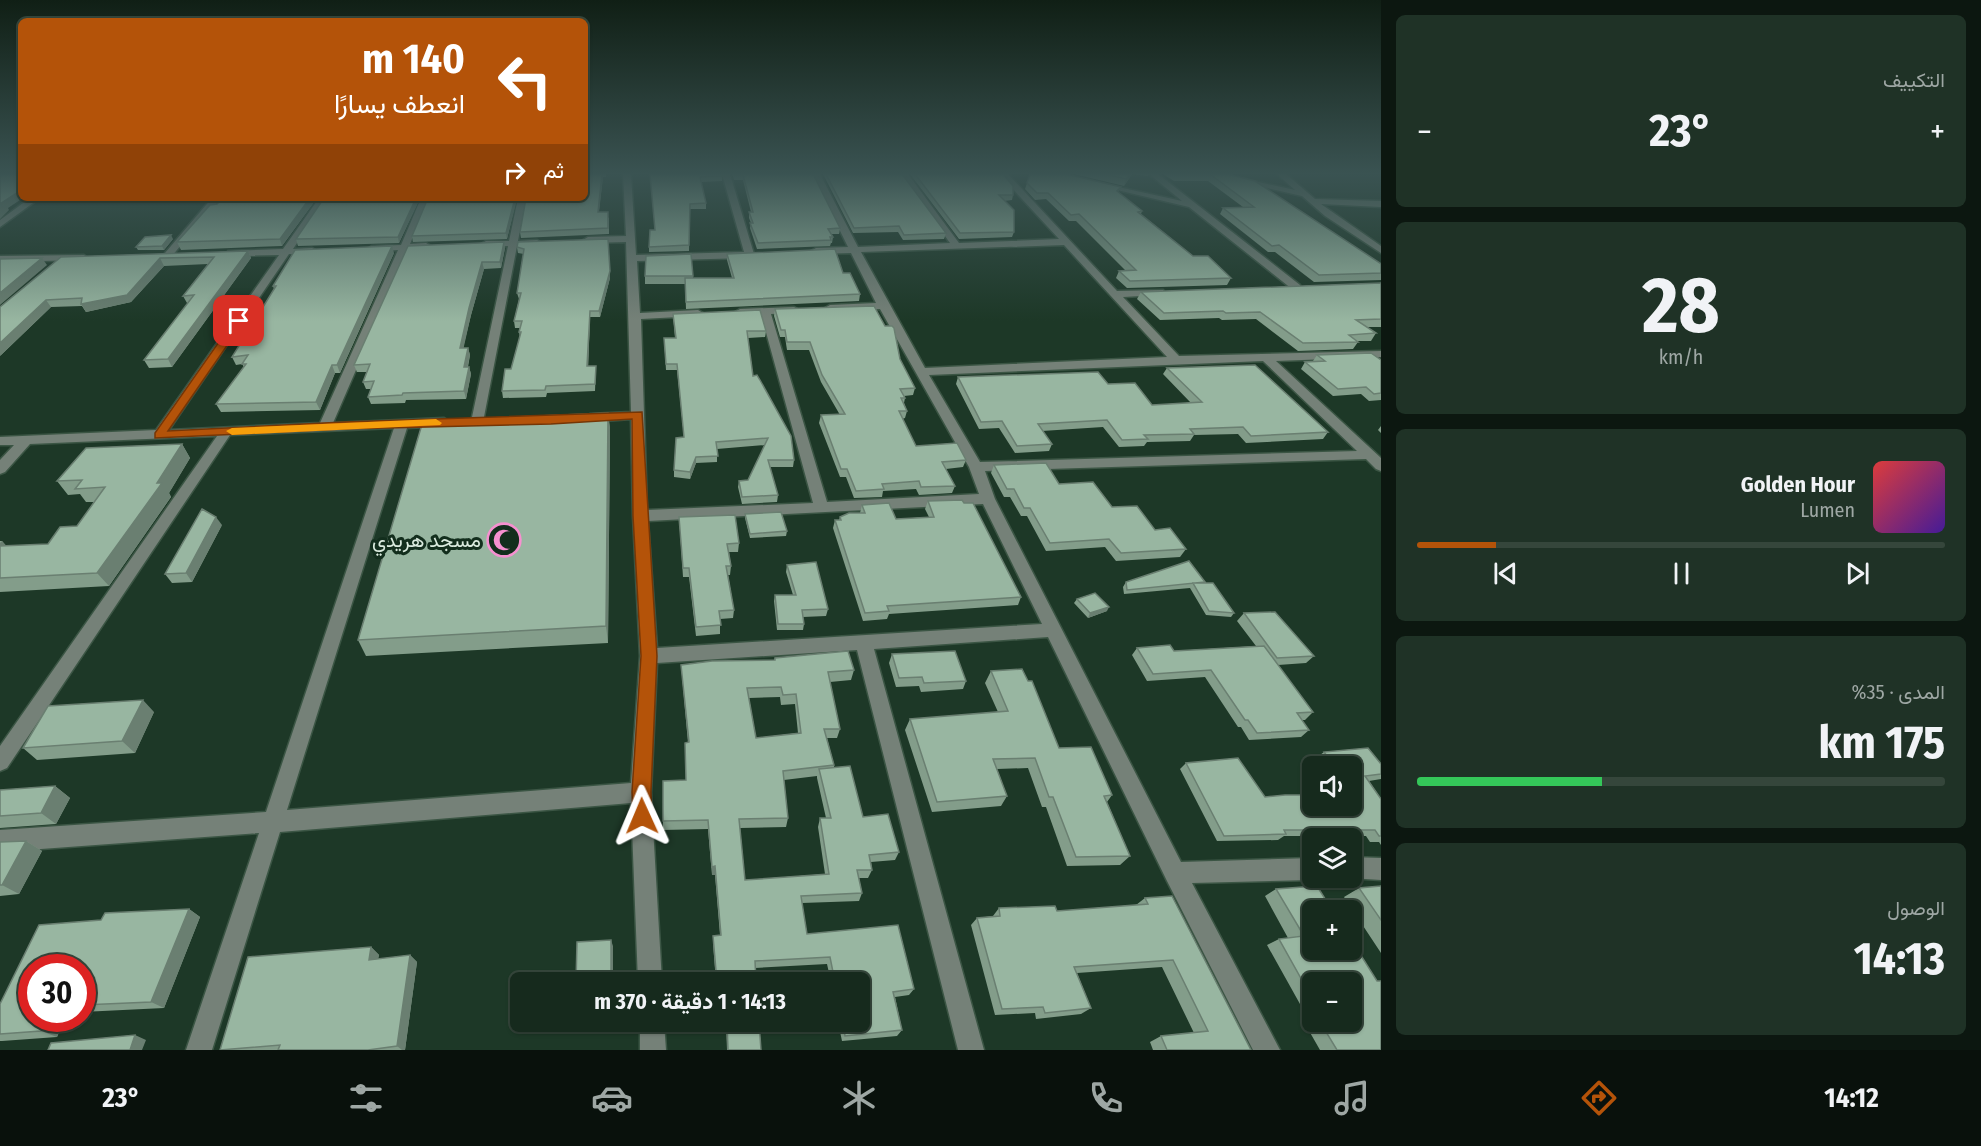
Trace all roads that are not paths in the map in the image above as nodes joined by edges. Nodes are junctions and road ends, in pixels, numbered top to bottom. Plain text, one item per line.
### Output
1 (196, 223) edge
2 (306, 223) edge
3 (414, 223) edge
4 (517, 223) edge
5 (629, 223) edge
6 (743, 223) edge
7 (841, 223) edge
8 (940, 223) edge
9 (1049, 223) edge
10 (1214, 223) edge
11 (1343, 223) edge
12 (629, 239) junction
13 (583, 241) edge
14 (547, 242) edge
15 (1067, 242) junction
16 (512, 244) junction
17 (471, 245) edge
18 (438, 246) edge
19 (403, 247) junction
20 (957, 247) junction
21 (357, 249) edge
22 (855, 249) junction
23 (1381, 249) edge
24 (322, 251) edge
25 (809, 251) edge
26 (287, 252) junction
27 (180, 254) edge
28 (215, 254) edge
29 (156, 255) edge
30 (168, 255) junction
31 (87, 257) edge
32 (64, 258) junction
33 (630, 258) junction
34 (0, 259) edge
35 (48, 272) edge
36 (1274, 288) edge
37 (1172, 292) edge
38 (1113, 294) junction
39 (883, 306) junction
40 (824, 308) edge
41 (800, 309) edge
42 (765, 311) junction
43 (730, 312) edge
44 (706, 313) edge
45 (635, 316) junction
46 (1381, 354) edge
47 (1268, 359) junction
48 (1176, 360) junction
49 (921, 372) junction
50 (638, 415) junction
51 (573, 419) edge
52 (402, 423) junction
53 (325, 426) junction
54 (226, 432) junction
55 (159, 435) junction
56 (0, 441) edge
57 (25, 441) junction
58 (1370, 455) junction
59 (1381, 466) edge
60 (976, 467) junction
61 (0, 470) edge
62 (988, 499) junction
63 (820, 506) junction
64 (640, 516) junction
65 (1055, 630) junction
66 (864, 642) junction
67 (649, 656) junction
68 (0, 762) edge
69 (641, 792) junction
70 (273, 821) junction
71 (0, 841) edge
72 (1362, 868) edge
73 (1381, 868) edge
74 (1302, 869) edge
75 (1175, 873) junction
76 (650, 972) edge
77 (652, 1032) edge
78 (199, 1050) edge
79 (653, 1050) edge
80 (971, 1050) edge
81 (1267, 1050) edge

1 - 30 street
2 - 26 street
3 - 19 street
4 - 16 street
5 - 12 street
6 - 33 street
7 - 22 street
8 - 20 street
9 - 15 street
10 - 36 street
11 - 23 street
12 - 13 street
12 - 33 street
14 - 16 street
15 - 20 street
15 - 38 street
16 - 17 street
16 - 52 street
18 - 19 street
19 - 21 street
19 - 53 street
20 - 22 street
22 - 25 street
22 - 39 street
24 - 26 street
26 - 28 street
26 - 55 street
27 - 30 street
29 - 30 street
31 - 32 street
32 - 34 street
32 - 35 street
33 - 45 street
37 - 38 street
38 - 48 street
39 - 40 street
39 - 49 street
41 - 42 street
42 - 43 street
42 - 63 street
44 - 45 street
45 - 50 street
46 - 47 street
47 - 48 street
47 - 58 street
48 - 49 street
49 - 60 street
50 - 51 street
50 - 64 street
52 - 53 street
52 - 70 street
53 - 54 street
54 - 55 street
54 - 68 street
55 - 57 street
56 - 57 street
57 - 61 street
58 - 59 street
58 - 60 street
60 - 62 street
62 - 63 street
62 - 65 street
63 - 64 street
64 - 67 street
65 - 66 street
65 - 75 street
66 - 67 street
66 - 80 street
67 - 69 street
69 - 70 street
69 - 76 street
70 - 71 street
70 - 78 street
72 - 73 street
74 - 75 street
75 - 81 street
77 - 79 street

